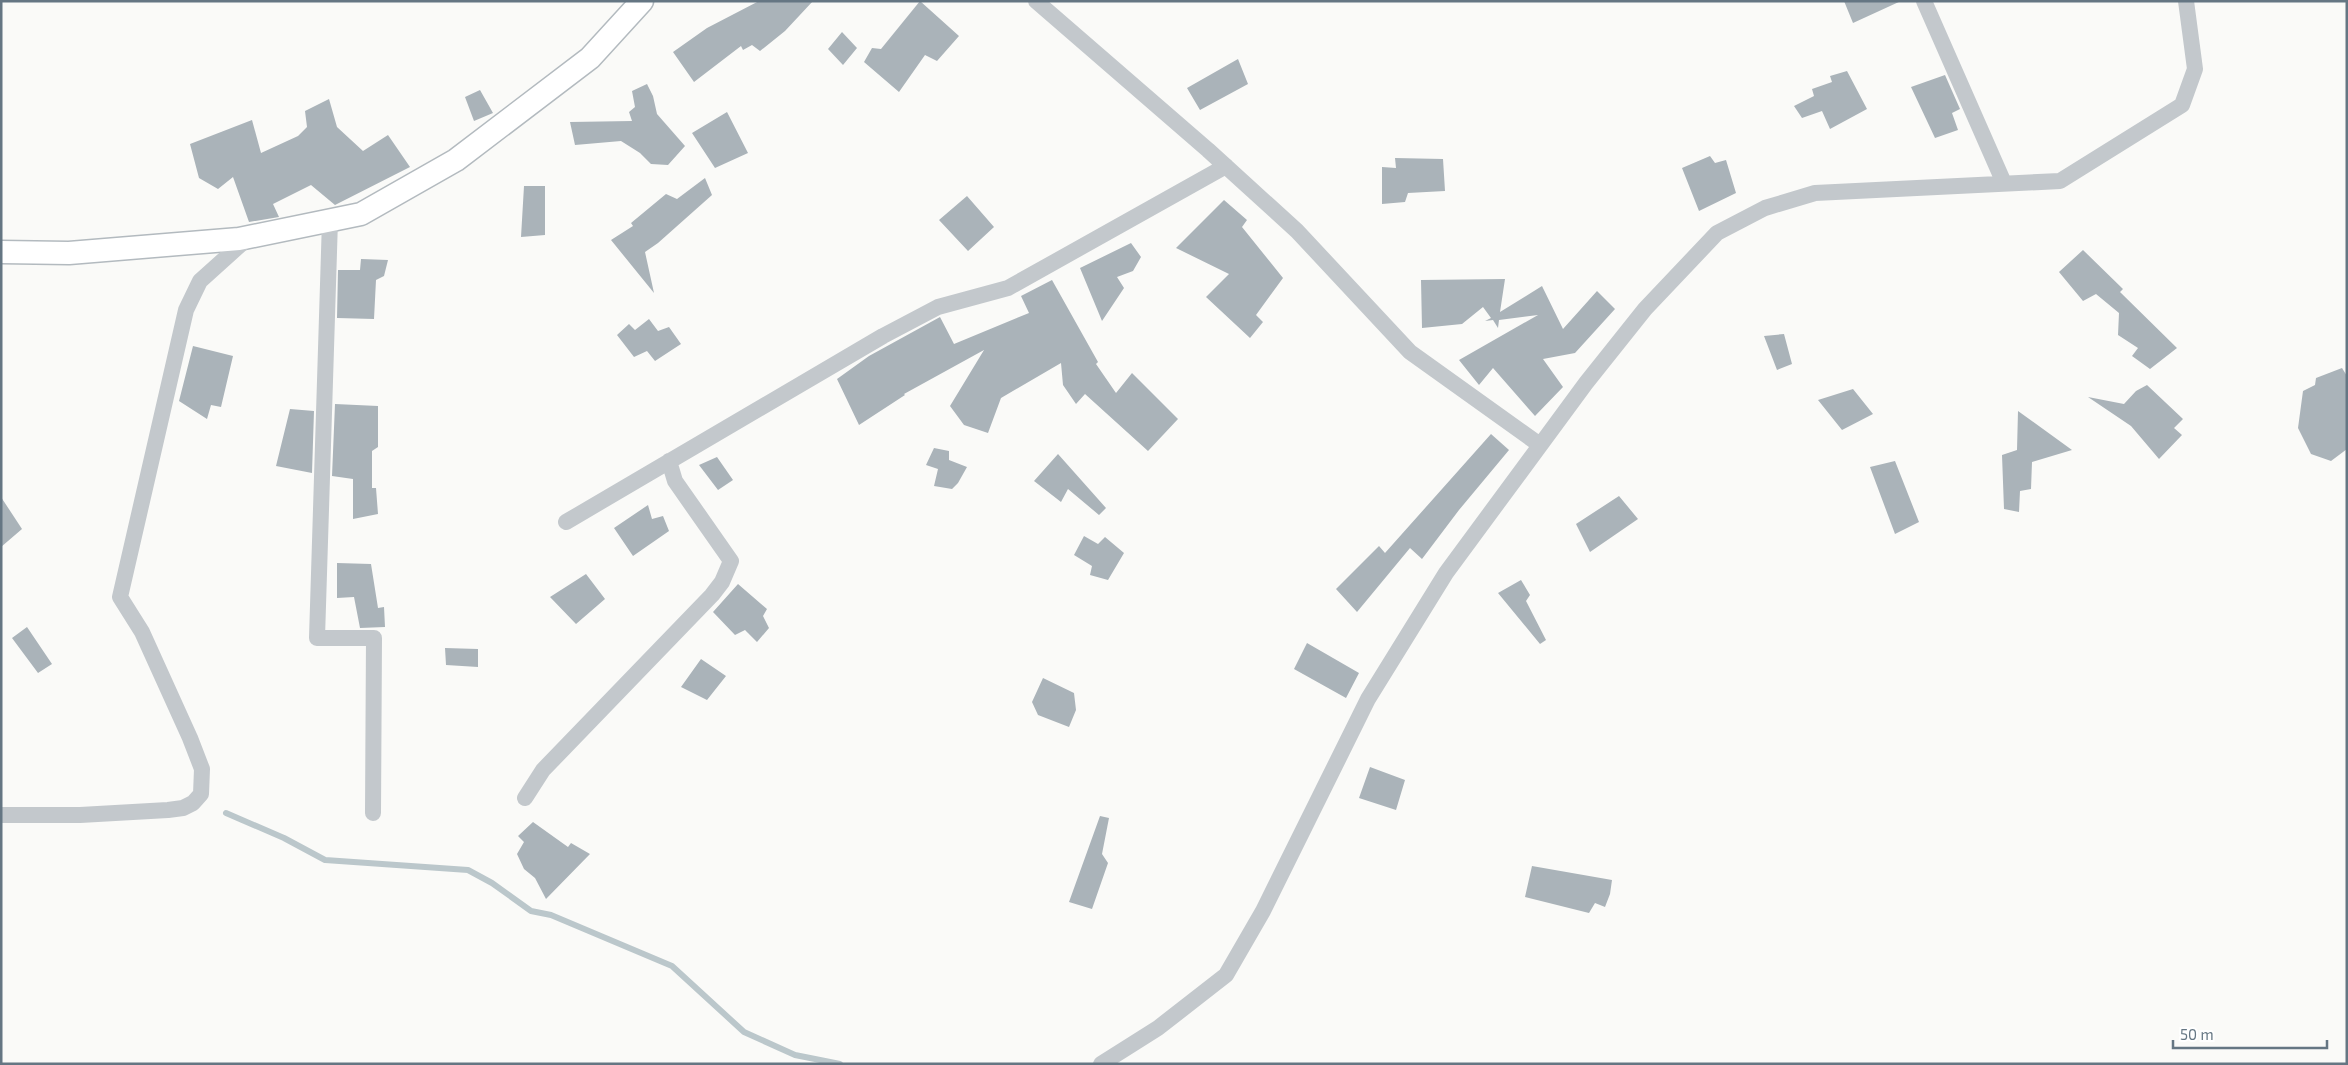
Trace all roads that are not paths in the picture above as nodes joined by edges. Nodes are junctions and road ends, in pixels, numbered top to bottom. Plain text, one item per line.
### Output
1 (642, 1) edge
2 (1036, 1) edge
3 (1924, 1) edge
4 (2186, 1) edge
5 (1226, 166) junction
6 (2004, 183) junction
7 (330, 220) junction
8 (250, 236) junction
9 (1, 252) edge
10 (1540, 445) junction
11 (669, 461) junction
12 (566, 522) dead end
13 (525, 798) dead end
14 (373, 813) dead end
15 (1, 815) edge
16 (1101, 1064) edge

1 - 7 main road
2 - 5 street
3 - 6 street
4 - 6 street
5 - 10 street
5 - 11 street
6 - 10 street
7 - 8 main road
7 - 14 street
8 - 9 main road
8 - 15 street
10 - 16 street
11 - 12 street
11 - 13 street

